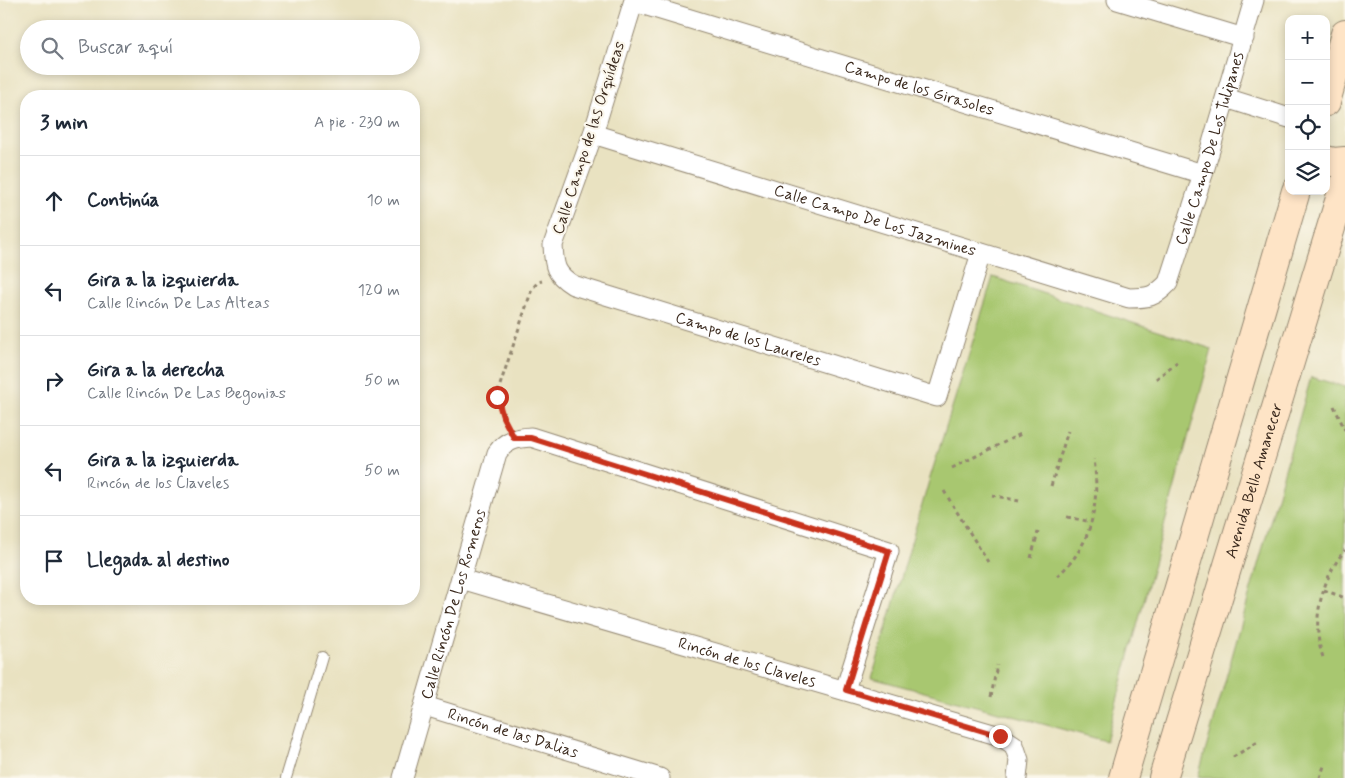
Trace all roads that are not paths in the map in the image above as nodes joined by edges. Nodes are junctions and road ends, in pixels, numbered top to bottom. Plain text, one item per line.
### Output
1 (1117, 0) edge
2 (1254, 0) edge
3 (634, 1) edge
4 (1345, 34) edge
5 (1244, 38) junction
6 (1330, 88) edge
7 (1226, 98) junction
8 (1330, 111) edge
9 (1345, 113) edge
10 (1285, 117) edge
11 (593, 134) junction
12 (1345, 160) edge
13 (1330, 161) edge
14 (1203, 174) junction
15 (1345, 182) edge
16 (1295, 195) edge
17 (981, 253) junction
18 (561, 277) joint
19 (1159, 293) joint
20 (1196, 532) junction
21 (1235, 544) junction
22 (461, 579) junction
23 (1182, 579) junction
24 (1220, 593) junction
25 (322, 657) dead end
26 (846, 690) junction
27 (425, 706) junction
28 (1018, 769) edge
29 (286, 778) edge
30 (403, 778) edge
31 (660, 778) edge
32 (1123, 778) edge
33 (1163, 778) edge

1 - 5 street
2 - 5 street, Calle Campo De Los Tulipanes
3 - 11 street, Calle Campo de las Orquídeas
3 - 14 street, Campo de los Girasoles
4 - 6 street
5 - 7 street, Calle Campo De Los Tulipanes
7 - 10 street
7 - 14 street, Calle Campo De Los Tulipanes
8 - 9 street
11 - 17 street, Calle Campo De Los Jazmines
11 - 18 street, Calle Campo de las Orquídeas
12 - 13 street
14 - 19 street, Calle Campo De Los Tulipanes
15 - 21 street, Avenida Bello Amanecer
16 - 20 street
17 - 18 street, Campo de los Laureles
17 - 19 street, Calle Campo De Los Jazmines
20 - 21 street
20 - 23 street
21 - 24 street, Avenida Bello Amanecer
22 - 26 street, Rincón de los Claveles
22 - 26 street, Calle Rincón De Los Romeros
22 - 27 street, Calle Rincón De Los Romeros
23 - 24 street
23 - 32 street
24 - 33 street, Avenida Bello Amanecer
25 - 29 lane
26 - 28 street, Rincón de los Claveles
27 - 30 street, Calle Rincón De Los Romeros
27 - 31 street, Rincón de las Dalias

